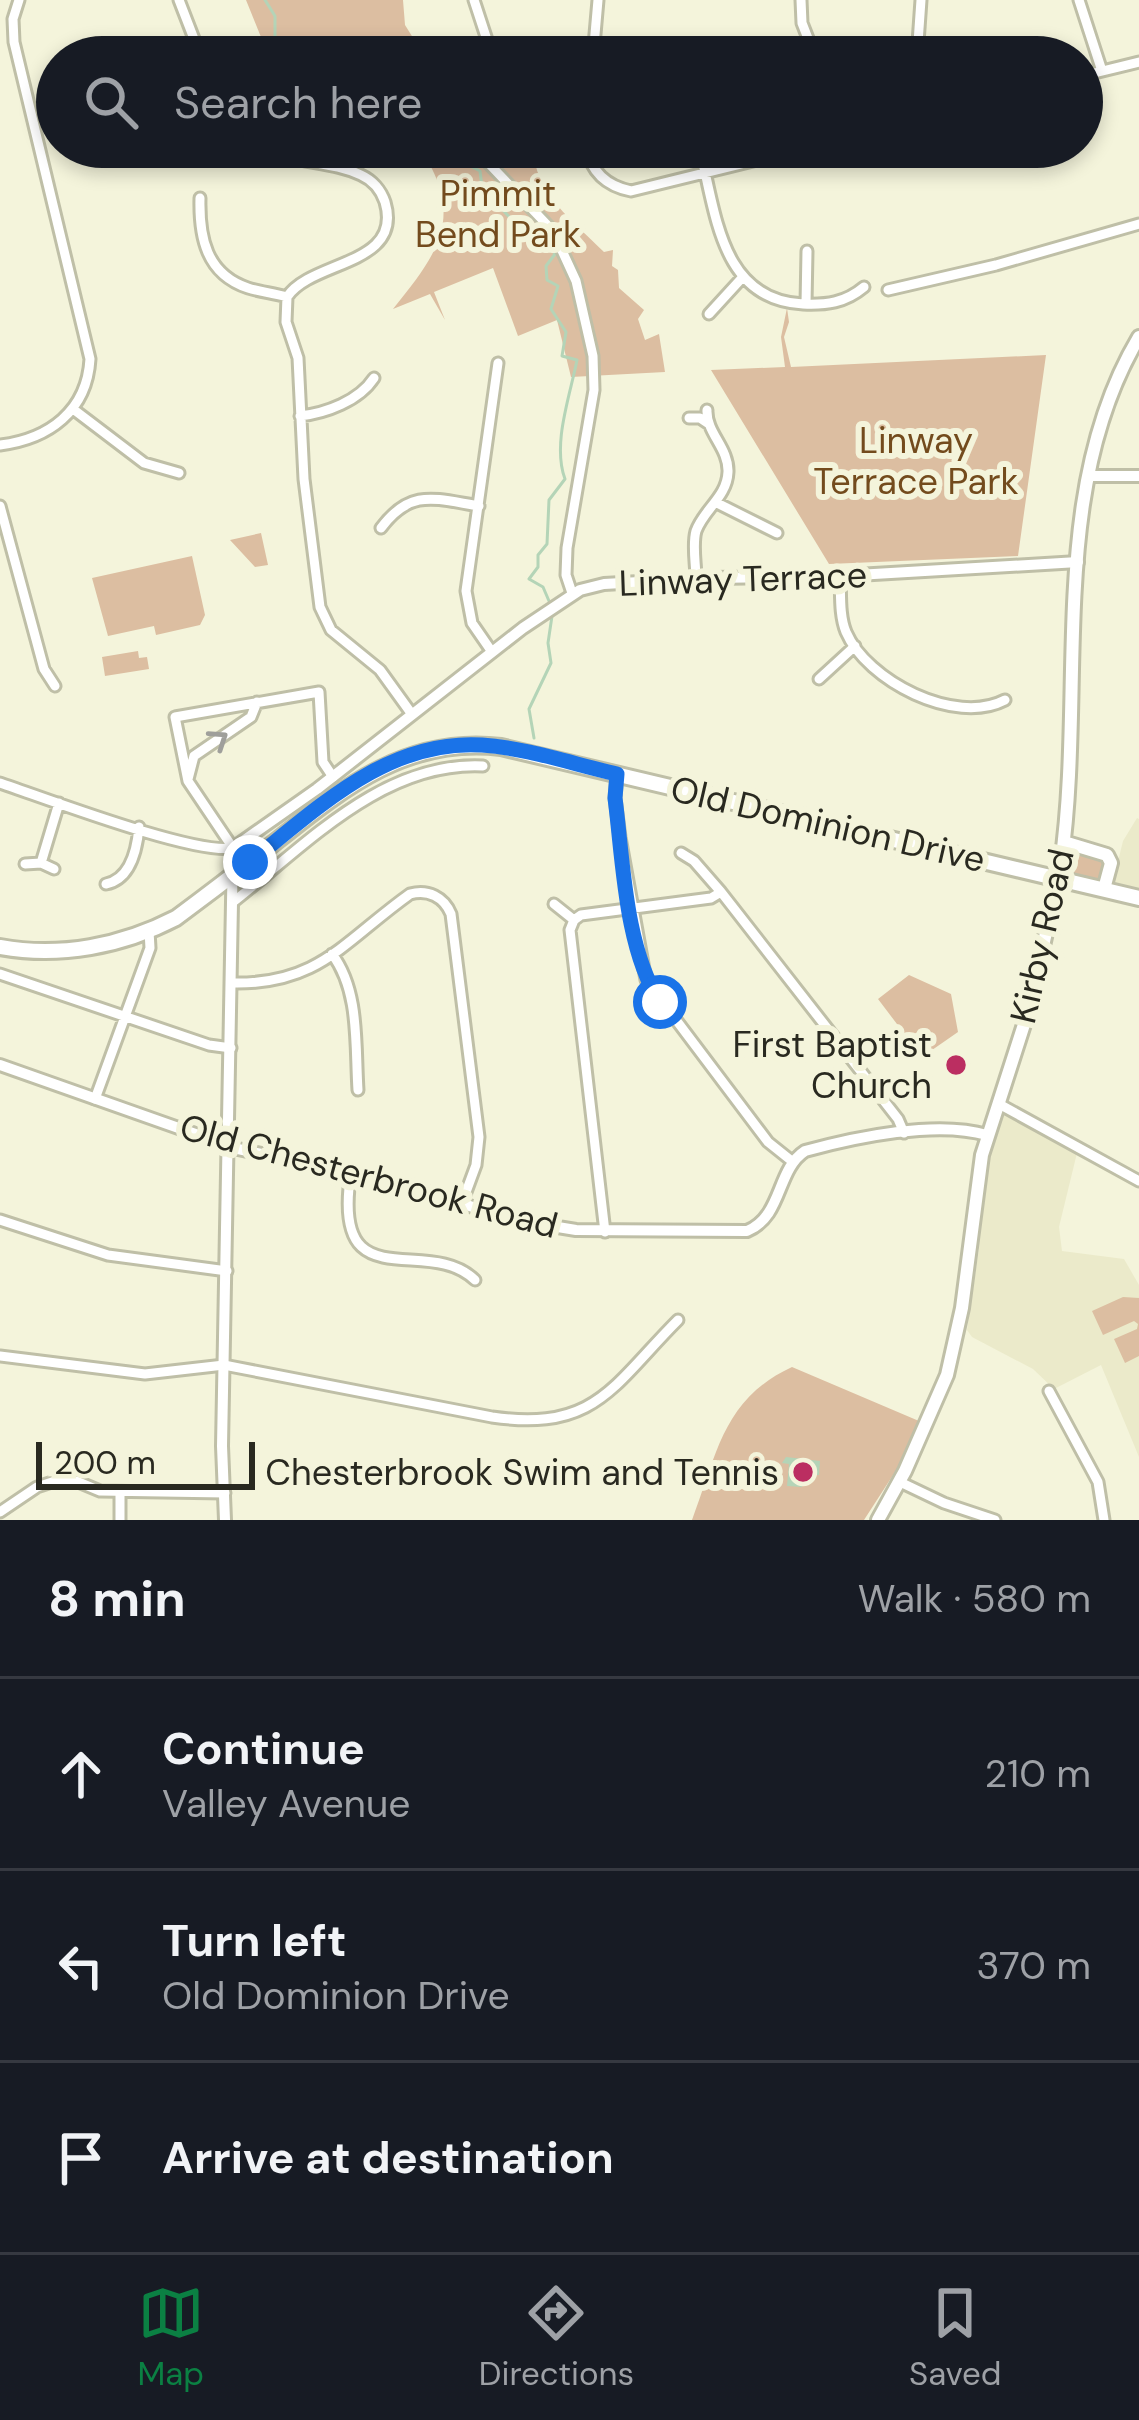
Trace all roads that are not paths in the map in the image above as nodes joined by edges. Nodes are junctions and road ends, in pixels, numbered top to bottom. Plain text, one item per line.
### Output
1 (19, 0) edge
2 (179, 0) edge
3 (474, 0) edge
4 (598, 0) edge
5 (801, 0) edge
6 (922, 0) edge
7 (1079, 0) edge
8 (193, 36) edge
9 (486, 36) edge
10 (595, 36) edge
11 (807, 36) edge
12 (919, 36) edge
13 (1091, 36) edge
14 (1139, 62) edge
15 (1103, 71) edge
16 (36, 133) edge
17 (45, 168) edge
18 (330, 168) edge
19 (492, 168) edge
20 (595, 168) edge
21 (704, 168) edge
22 (729, 168) edge
23 (706, 174) junction
24 (200, 198) dead end
25 (1139, 224) edge
26 (807, 251) dead end
27 (741, 279) junction
28 (864, 287) dead end
29 (888, 290) dead end
30 (287, 297) junction
31 (806, 304) junction
32 (709, 314) dead end
33 (1139, 337) edge
34 (498, 363) dead end
35 (374, 378) dead end
36 (73, 410) junction
37 (707, 410) dead end
38 (300, 416) junction
39 (688, 418) dead end
40 (709, 424) junction
41 (0, 445) edge
42 (179, 473) dead end
43 (1090, 476) junction
44 (1139, 476) edge
45 (715, 502) junction
46 (0, 506) edge
47 (479, 506) junction
48 (381, 528) dead end
49 (778, 533) dead end
50 (1078, 562) junction
51 (840, 576) junction
52 (696, 579) junction
53 (572, 593) junction
54 (855, 646) junction
55 (492, 652) junction
56 (819, 679) dead end
57 (56, 686) dead end
58 (1005, 700) dead end
59 (256, 702) junction
60 (411, 713) junction
61 (483, 766) dead end
62 (617, 774) junction
63 (333, 777) junction
64 (188, 781) junction
65 (0, 782) edge
66 (59, 802) junction
67 (139, 827) junction
68 (1064, 842) junction
69 (233, 848) junction
70 (681, 853) dead end
71 (41, 863) junction
72 (25, 864) dead end
73 (54, 869) dead end
74 (233, 875) junction
75 (106, 884) dead end
76 (1103, 889) junction
77 (721, 892) junction
78 (1139, 898) edge
79 (233, 902) junction
80 (554, 904) dead end
81 (631, 908) junction
82 (574, 920) junction
83 (149, 931) junction
84 (0, 947) edge
85 (332, 954) junction
86 (0, 974) edge
87 (232, 983) junction
88 (125, 1017) junction
89 (231, 1048) junction
90 (0, 1065) edge
91 (358, 1090) dead end
92 (94, 1099) junction
93 (999, 1103) junction
94 (904, 1133) junction
95 (987, 1136) junction
96 (229, 1145) junction
97 (793, 1162) junction
98 (351, 1172) junction
99 (1139, 1181) edge
100 (461, 1203) junction
101 (0, 1220) edge
102 (605, 1232) junction
103 (227, 1271) junction
104 (475, 1280) dead end
105 (678, 1320) dead end
106 (0, 1356) edge
107 (224, 1365) junction
108 (1049, 1391) dead end
109 (900, 1482) junction
110 (120, 1492) junction
111 (225, 1493) junction
112 (0, 1512) edge
113 (120, 1520) edge
114 (225, 1520) edge
115 (878, 1520) edge
116 (995, 1520) edge
117 (1104, 1520) edge

1 - 16 street
2 - 8 street
3 - 9 street
4 - 10 street
5 - 11 street
6 - 12 street
7 - 13 street
14 - 15 street
17 - 36 street
18 - 30 street
19 - 53 street
20 - 23 street
21 - 23 street
22 - 23 street
23 - 27 street
24 - 30 street
25 - 29 street
26 - 31 street
27 - 31 street
27 - 32 street
28 - 31 street
30 - 38 street
33 - 43 main road, Kirby Road
34 - 47 street
35 - 38 street
36 - 41 street
36 - 42 street
37 - 40 street
38 - 60 street
39 - 40 street
40 - 45 street
43 - 44 street
43 - 50 main road, Kirby Road
45 - 49 street
45 - 52 street
46 - 57 street
47 - 48 street
47 - 55 street
50 - 51 street, Linway Terrace
50 - 68 main road, Kirby Road
51 - 52 street, Linway Terrace
51 - 54 street
52 - 53 street, Linway Terrace
53 - 55 street, Linway Terrace
54 - 56 street
54 - 58 street
55 - 60 street, Linway Terrace
59 - 63 street
64 -> 59 street
59 - 64 street
60 - 63 street, Linway Terrace
61 - 79 street
62 - 74 main road, Old Dominion Drive
62 - 76 main road, Old Dominion Drive
62 - 81 street
63 - 69 street, Linway Terrace
64 - 69 street
65 - 66 street
66 - 67 street
66 - 71 street
67 - 69 street
67 - 75 street
68 - 76 main road
68 - 93 main road, Kirby Road, bridge
69 - 74 street
70 - 77 street
71 - 72 street
71 - 73 street
74 - 79 street
74 - 83 main road, Old Dominion Drive
76 - 78 main road, Old Dominion Drive
77 - 81 street
77 - 94 street
79 - 87 street
80 - 82 street
81 - 82 street
81 - 97 street
82 - 102 street
83 - 84 main road, Old Dominion Drive
83 - 88 street
85 - 87 street
85 - 91 street
85 - 100 street
86 - 88 street
87 - 89 street
88 - 89 street
88 - 92 street
89 - 96 street
90 - 92 street, Old Chesterbrook Road
92 - 96 street, Old Chesterbrook Road
93 - 95 main road, Kirby Road
93 - 99 street
94 - 95 street
94 - 97 street
95 - 109 main road, Kirby Road
96 - 98 street, Old Chesterbrook Road
96 - 103 street
97 - 102 street, Old Chesterbrook Road
98 - 100 street, Old Chesterbrook Road
98 - 104 street
100 - 102 street, Old Chesterbrook Road
101 - 103 street
103 - 107 street
105 - 107 street
106 - 107 street
107 - 111 street
108 - 117 street
109 - 115 main road, Kirby Road
109 - 116 street
110 - 111 street
110 - 112 street
110 - 113 street
111 - 114 street

